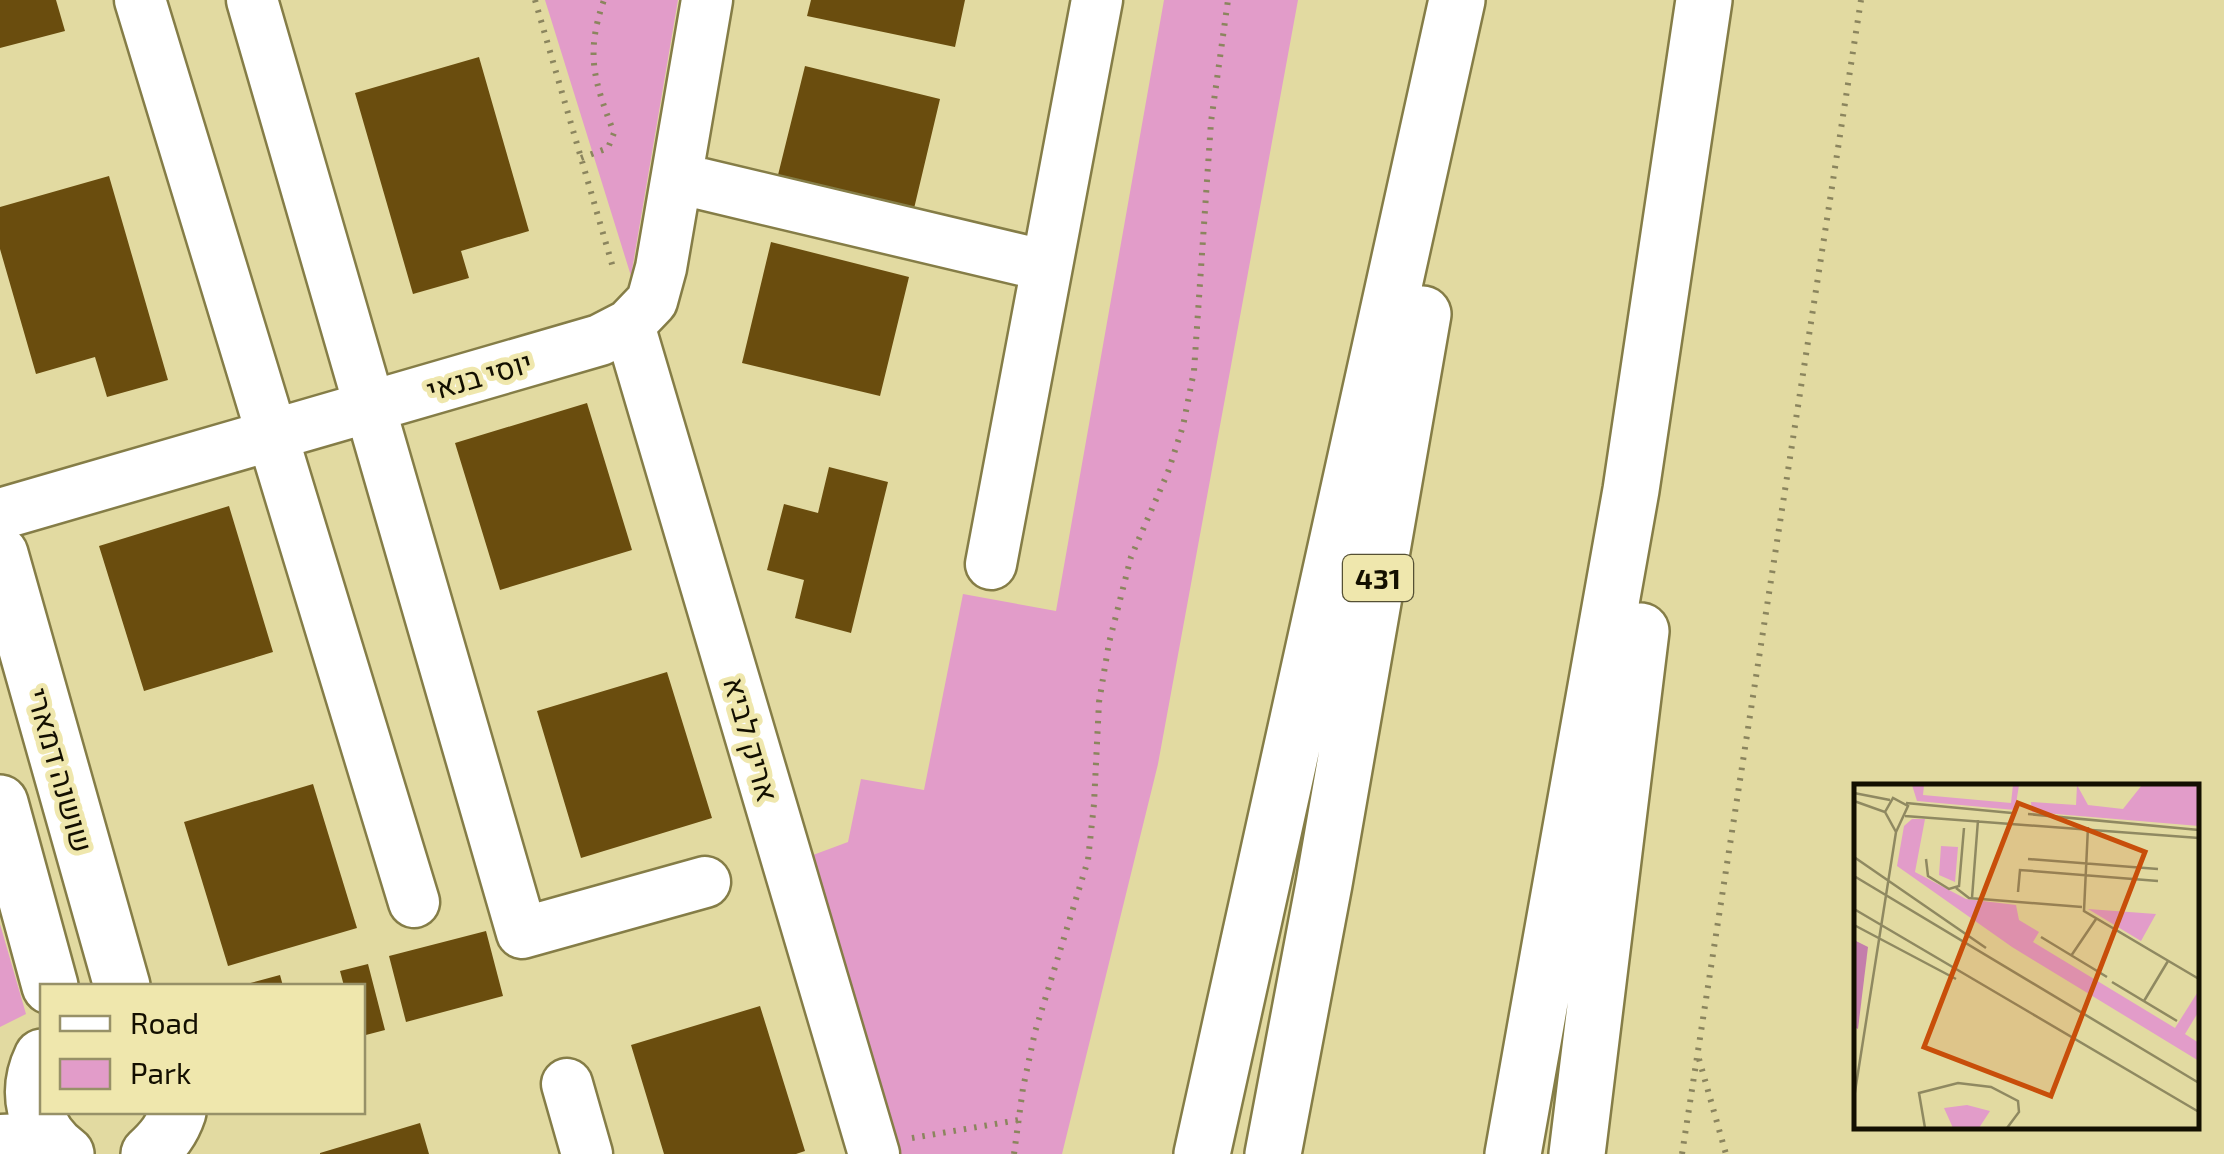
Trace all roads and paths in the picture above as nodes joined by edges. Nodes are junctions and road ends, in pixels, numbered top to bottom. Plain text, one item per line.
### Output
1 (140, 0) edge
2 (252, 0) edge
3 (535, 0) edge
4 (604, 0) edge
5 (707, 0) edge
6 (1098, 0) edge
7 (1228, 0) edge
8 (1456, 0) edge
9 (1475, 0) edge
10 (1704, 0) edge
11 (1718, 0) edge
12 (1861, 0) edge
13 (582, 158) junction
14 (677, 178) junction
15 (1048, 266) junction
16 (630, 325) junction
17 (369, 407) junction
18 (274, 435) junction
19 (0, 514) edge
20 (0, 554) edge
21 (992, 564) dead end
22 (0, 803) edge
23 (704, 882) dead end
24 (414, 902) dead end
25 (49, 984) edge
26 (121, 984) edge
27 (1698, 1054) junction
28 (25, 1083) edge
29 (567, 1084) dead end
30 (1019, 1120) junction
31 (38, 1144) edge
32 (872, 1149) edge
33 (587, 1154) edge
34 (1014, 1154) edge
35 (1202, 1154) edge
36 (1272, 1154) edge
37 (1513, 1154) edge
38 (1576, 1154) edge
39 (1682, 1154) edge
40 (1726, 1154) edge

1 - 18 street
2 - 17 street
3 - 13 path
4 - 13 path
5 - 14 street
6 - 15 street
7 - 30 path
8 - 35 main road
9 - 36 main road, 431
10 - 37 main road
11 - 38 main road
12 - 27 path
13 - 16 path
14 - 15 street
14 - 16 street
15 - 21 street
16 - 17 street, יוסי בנאי
16 - 32 street, אריק לביא
17 - 18 street, יוסי בנאי
17 - 23 street
18 - 19 street, יוסי בנאי
18 - 24 street
20 - 26 main road, שושנה דמארי
22 - 25 main road
27 - 39 path
27 - 40 path
28 - 31 main road
29 - 33 street
30 - 32 path
30 - 34 path

